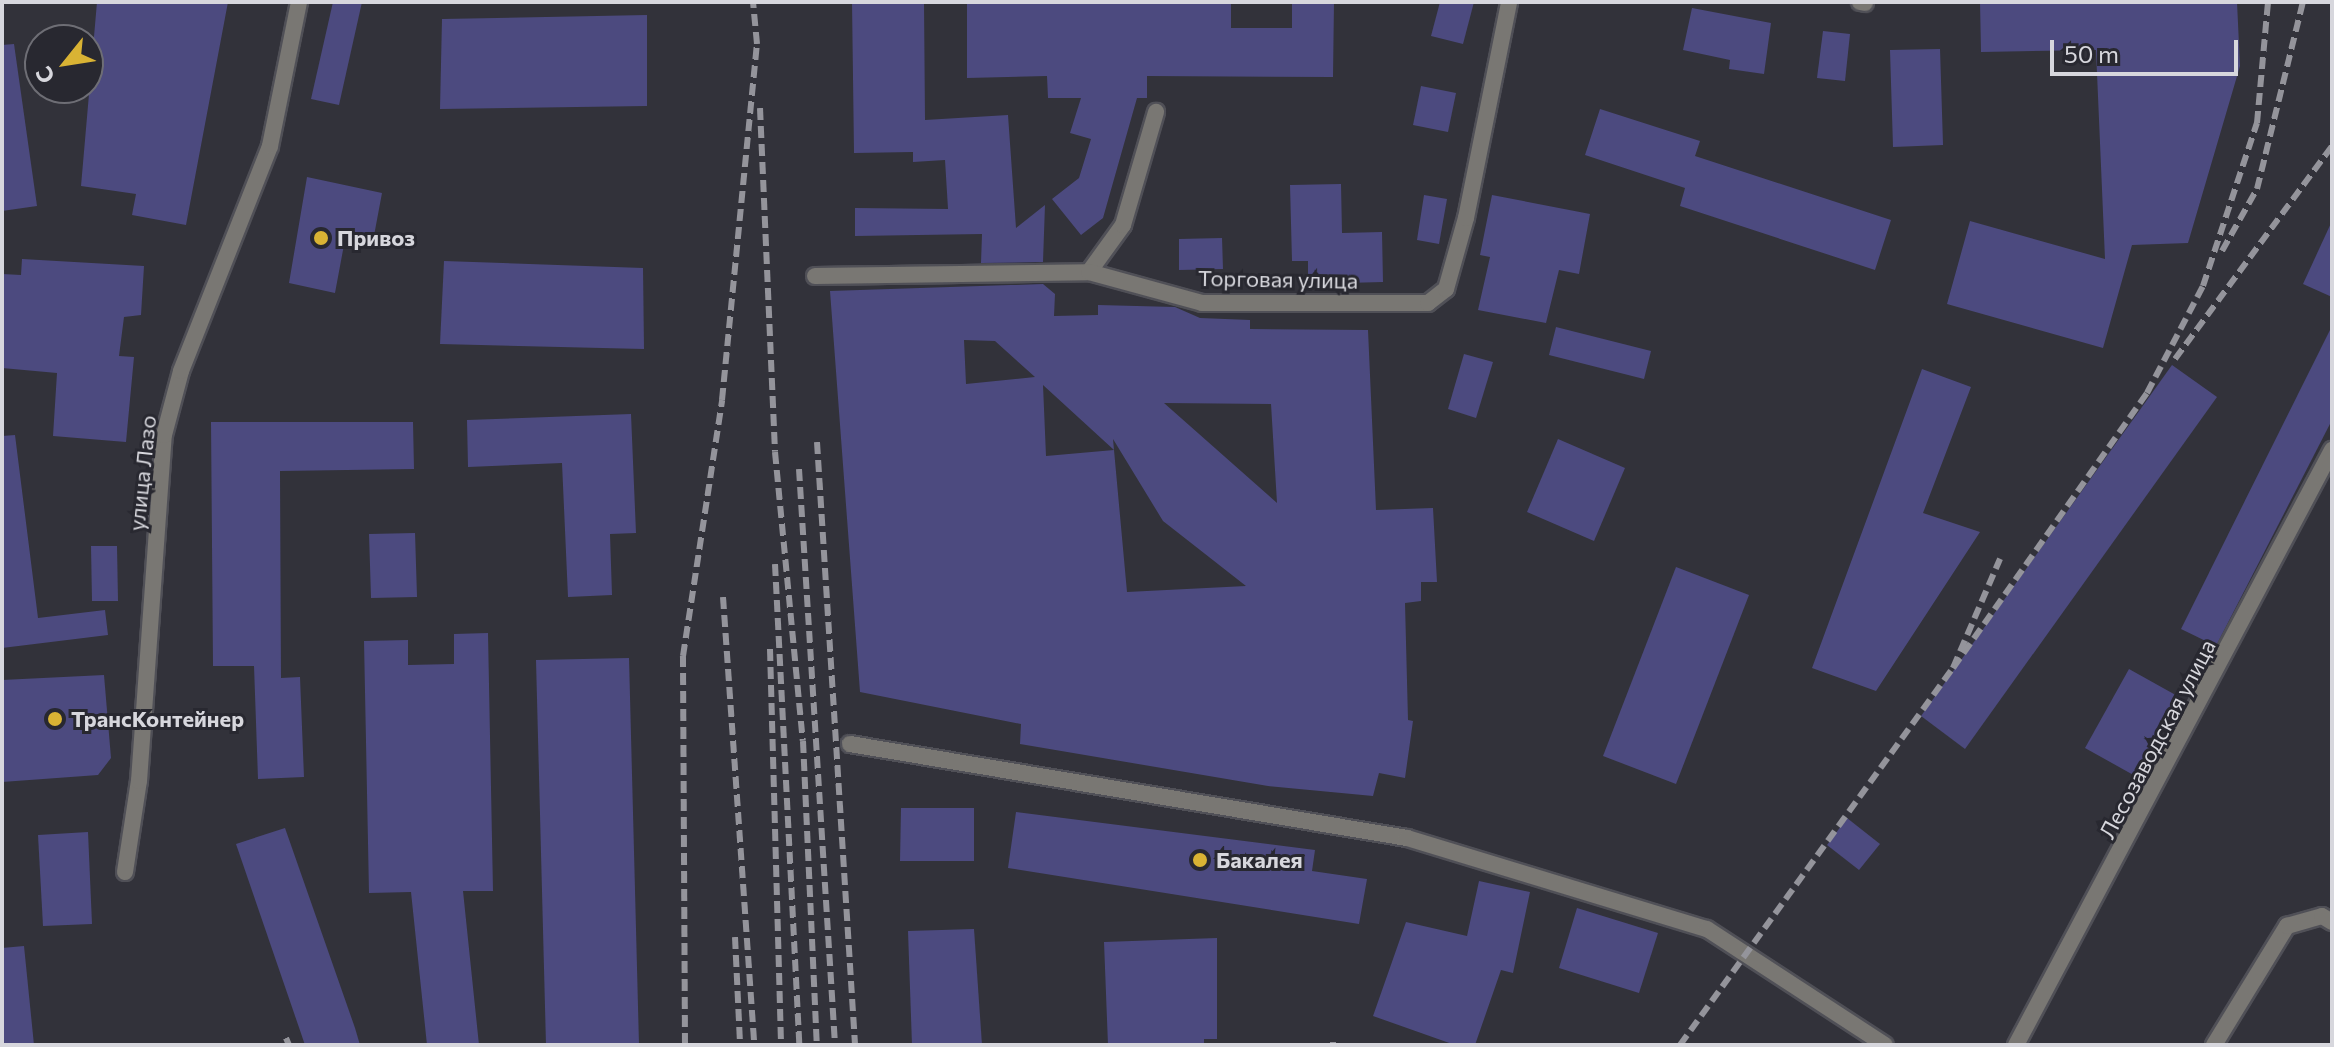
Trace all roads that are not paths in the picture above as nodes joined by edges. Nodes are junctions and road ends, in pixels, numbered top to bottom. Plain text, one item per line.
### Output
1 (299, 2) edge
2 (1509, 2) edge
3 (1156, 112) dead end
4 (1089, 272) junction
5 (815, 276) dead end
6 (2332, 450) edge
7 (850, 744) dead end
8 (125, 872) dead end
9 (2332, 922) edge
10 (1885, 1045) edge
11 (2016, 1045) edge
12 (2214, 1045) edge

1 - 8 street, улица Лазо
2 - 4 street, Торговая улица
3 - 4 street
4 - 5 street, Торговая улица
6 - 11 street, Лесозаводская улица
7 - 10 street
9 - 12 street

